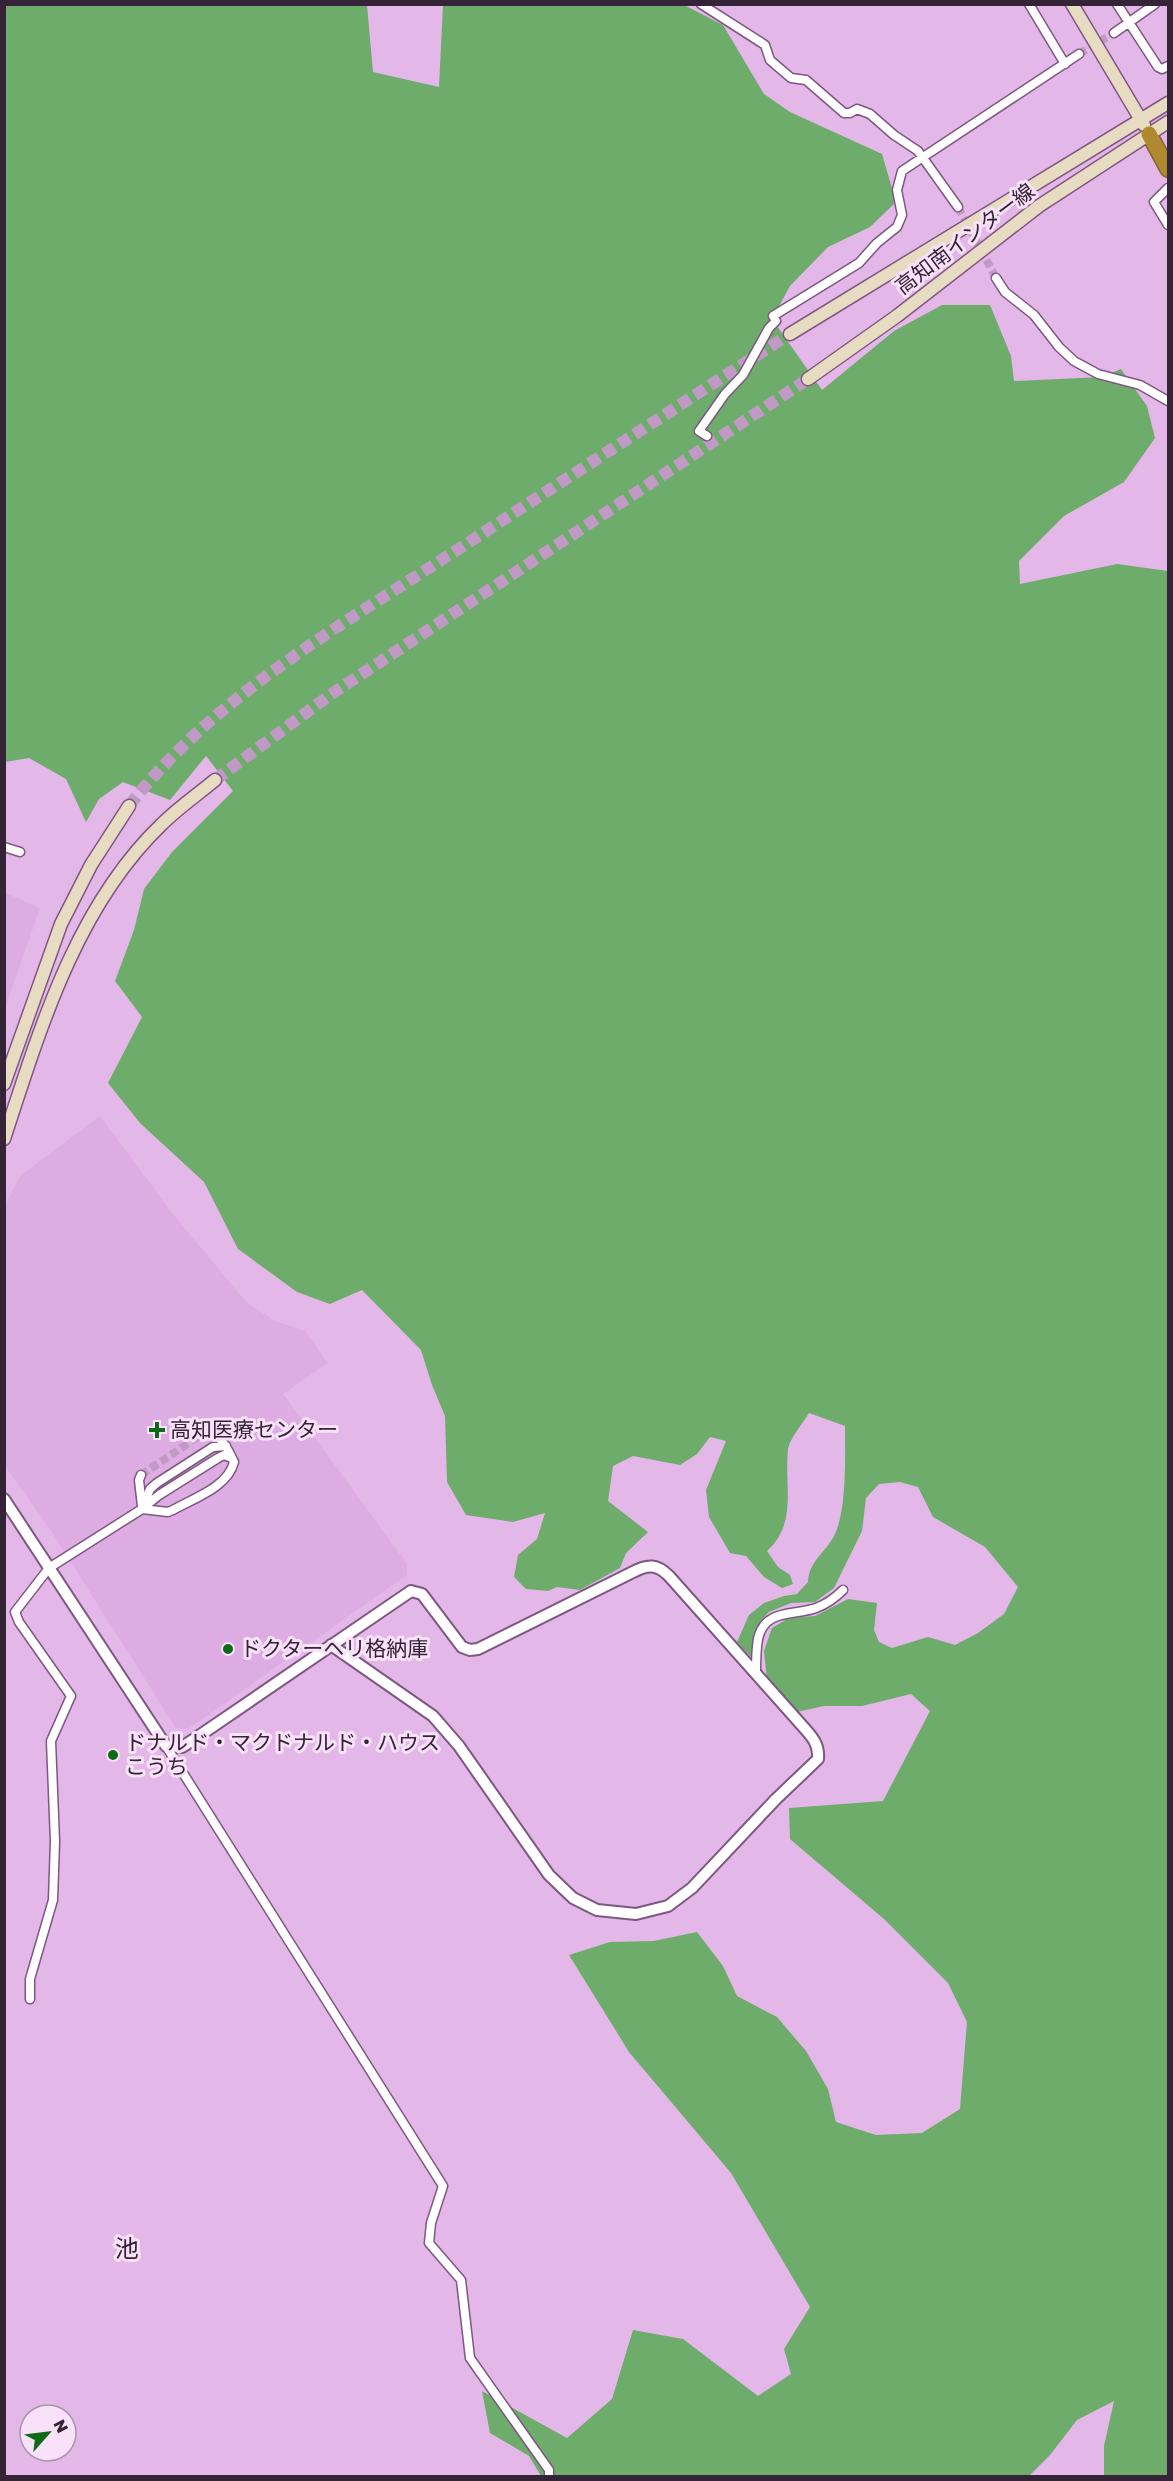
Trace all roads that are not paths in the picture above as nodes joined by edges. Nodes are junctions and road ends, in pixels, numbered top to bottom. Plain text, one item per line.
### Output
1 (701, 4) edge
2 (1029, 4) edge
3 (1072, 4) edge
4 (1117, 4) edge
5 (1155, 4) edge
6 (1129, 25) junction
7 (1114, 33) tunnel mouth
8 (1079, 54) tunnel mouth
9 (1065, 64) junction
10 (1168, 66) edge
11 (1168, 103) edge
12 (1140, 119) junction
13 (1168, 122) edge
14 (1149, 134) junction
15 (1168, 156) edge
16 (922, 157) junction
17 (1168, 169) edge
18 (1168, 188) edge
19 (958, 207) tunnel mouth
20 (1168, 225) edge
21 (996, 278) tunnel mouth
22 (790, 334) tunnel mouth
23 (808, 379) tunnel mouth
24 (1168, 401) edge
25 (707, 436) dead end
26 (215, 780) tunnel mouth
27 (129, 806) tunnel mouth
28 (4, 847) edge
29 (20, 852) dead end
30 (4, 1084) edge
31 (4, 1140) edge
32 (206, 1432) dead end
33 (226, 1446) junction
34 (232, 1458) junction
35 (141, 1475) dead end
36 (4, 1499) edge
37 (142, 1509) junction
38 (49, 1568) junction
39 (843, 1590) dead end
40 (331, 1645) junction
41 (756, 1673) junction
42 (166, 1746) junction
43 (30, 1999) dead end
44 (549, 2476) edge

1 - 16 street
2 - 9 street
3 - 12 main road
4 - 6 street
5 - 6 street
6 - 7 street
6 - 10 street
8 - 9 street
9 - 16 street
11 - 12 main road, 高知南インター線
12 - 14 main road
12 - 22 main road, 高知南インター線
13 - 14 main road, 高知南インター線
14 - 15 highway
14 - 17 highway
14 - 23 main road, 高知南インター線
16 - 19 street
16 - 25 street
18 - 20 street
21 - 24 street
26 - 31 main road
27 - 30 main road
28 - 29 street
32 - 33 street
33 - 34 street
33 - 37 street
34 - 37 street
34 - 37 street
35 - 37 street
36 - 38 street
37 - 38 street
38 - 42 street
38 - 43 street
39 - 41 street
40 - 41 street
40 - 41 street
40 - 42 street
42 - 44 street

